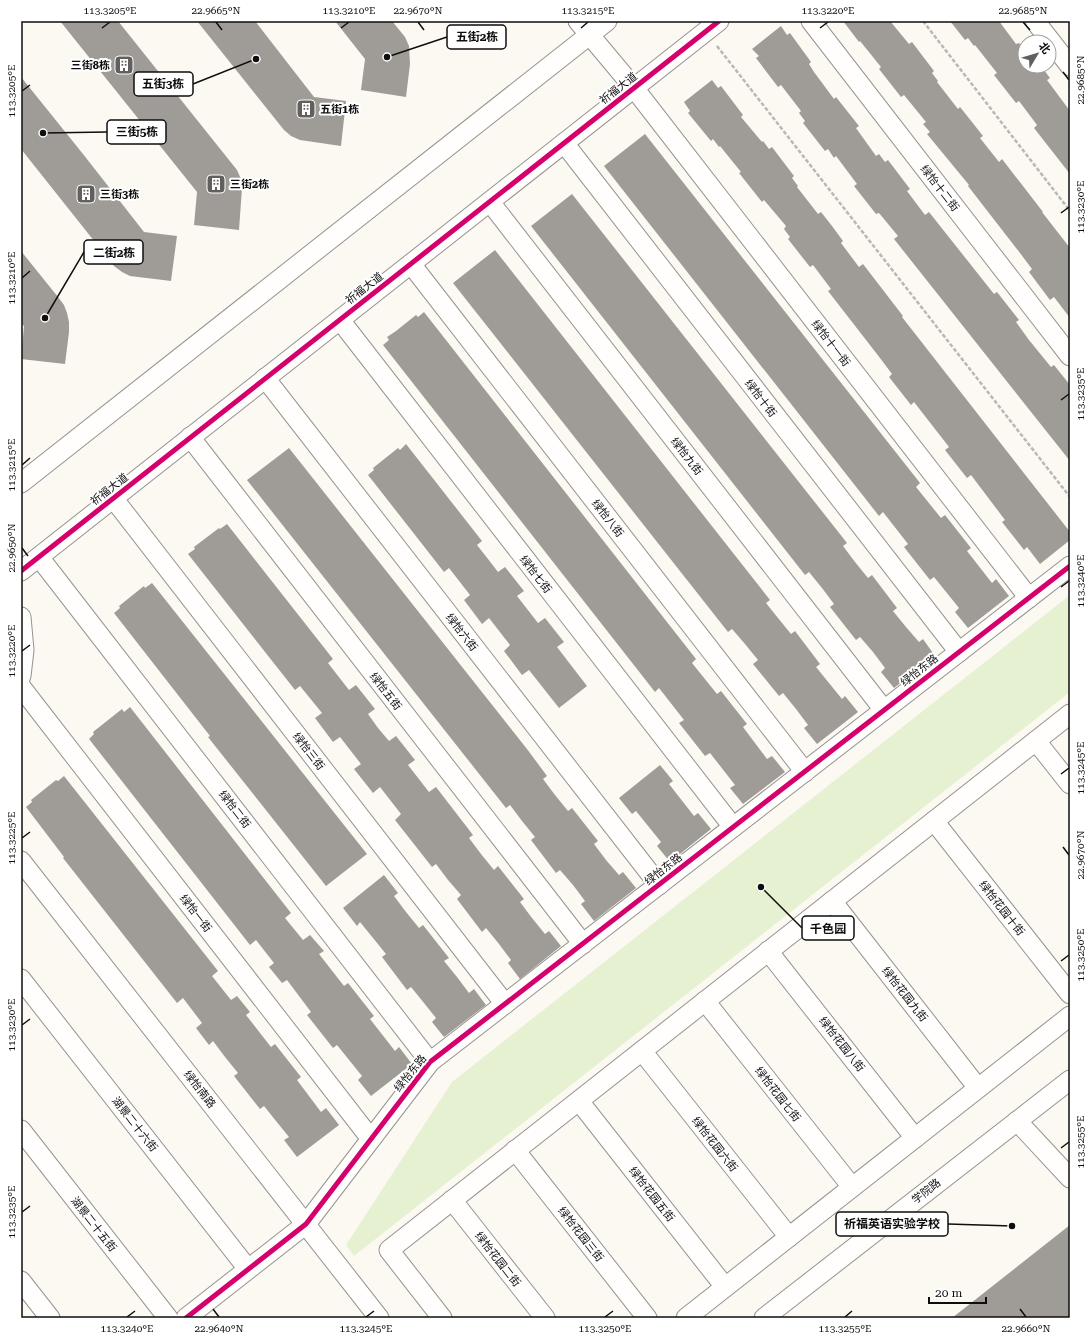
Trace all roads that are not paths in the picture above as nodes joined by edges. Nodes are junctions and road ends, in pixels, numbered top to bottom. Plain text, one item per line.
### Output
1 (607, 21) edge
2 (810, 21) edge
3 (1035, 21) edge
4 (712, 26) edge
5 (583, 28) edge
6 (1070, 66) edge
7 (634, 88) junction
8 (564, 143) junction
9 (490, 202) junction
10 (411, 264) junction
11 (340, 320) junction
12 (1070, 356) edge
13 (265, 378) junction
14 (190, 438) junction
15 (21, 482) edge
16 (113, 498) junction
17 (39, 557) junction
18 (1070, 566) edge
19 (21, 571) edge
20 (1029, 598) junction
21 (21, 617) edge
22 (958, 652) junction
23 (21, 676) edge
24 (21, 687) edge
25 (884, 710) junction
26 (1070, 714) edge
27 (1036, 741) junction
28 (805, 772) junction
29 (1070, 784) edge
30 (934, 821) junction
31 (733, 827) junction
32 (21, 861) edge
33 (658, 885) junction
34 (832, 901) junction
35 (583, 944) junction
36 (768, 951) junction
37 (21, 980) edge
38 (1070, 994) edge
39 (705, 1001) junction
40 (505, 1004) junction
41 (1070, 1016) edge
42 (642, 1051) junction
43 (430, 1062) junction
44 (1070, 1080) edge
45 (978, 1088) junction
46 (578, 1101) junction
47 (1017, 1121) junction
48 (21, 1130) edge
49 (915, 1138) junction
50 (371, 1139) junction
51 (515, 1150) junction
52 (1070, 1178) edge
53 (852, 1187) junction
54 (452, 1200) junction
55 (306, 1224) junction
56 (789, 1237) junction
57 (248, 1269) junction
58 (21, 1281) edge
59 (725, 1287) junction
60 (50, 1318) edge
61 (168, 1318) edge
62 (186, 1318) edge
63 (379, 1318) edge
64 (442, 1318) edge
65 (545, 1318) edge
66 (647, 1318) edge
67 (686, 1318) edge
68 (764, 1318) edge

1 - 5 street
2 - 12 street, 绿怡十二街
3 - 6 street
4 - 7 street, 祈福大道
5 - 7 street, 绿怡十一街
5 - 15 street
7 - 8 street, 祈福大道
7 - 20 street, 绿怡十一街
8 - 9 street, 祈福大道
8 - 22 street, 绿怡十街
9 - 10 street, 祈福大道
9 - 25 street, 绿怡九街
10 - 11 street, 祈福大道
10 - 28 street, 绿怡八街
11 - 13 street, 祈福大道
11 - 31 street, 绿怡七街
13 - 14 street, 祈福大道
13 - 33 street, 绿怡六街
14 - 16 street, 祈福大道
14 - 35 street, 绿怡五街
16 - 17 street, 祈福大道
16 - 40 street, 绿怡三街
17 - 19 street, 祈福大道
17 - 43 street, 绿怡二街
18 - 20 street, 绿怡东路
20 - 22 street, 绿怡东路
21 - 23 street
22 - 25 street, 绿怡东路
24 - 50 street, 绿怡一街
25 - 28 street, 绿怡东路
26 - 27 street
27 - 29 street
27 - 30 street
28 - 31 street, 绿怡东路
30 - 34 street
30 - 38 street, 绿怡花园十街
31 - 33 street, 绿怡东路
32 - 55 street, 绿怡南路
33 - 35 street, 绿怡东路
34 - 36 street
34 - 45 street, 绿怡花园九街
35 - 40 street, 绿怡东路
36 - 39 street
36 - 49 street, 绿怡花园八街
37 - 57 street, 湖景二十六街
39 - 42 street
39 - 53 street, 绿怡花园七街
40 - 43 street, 绿怡东路
41 - 45 street
42 - 46 street
42 - 56 street, 绿怡花园六街
43 - 50 street, 绿怡东路
44 - 47 street, 学院路
45 - 49 street
46 - 51 street
46 - 59 street, 绿怡花园五街
47 - 52 street
47 - 68 street, 学院路
48 - 61 street, 湖景二十五街
49 - 53 street
50 - 55 street, 绿怡东路
51 - 54 street
51 - 66 street, 绿怡花园三街
53 - 56 street
54 - 64 street
54 - 65 street, 绿怡花园二街
55 - 57 street, 绿怡东路
55 - 63 street, 绿怡南路
56 - 59 street
57 - 62 street, 绿怡东路
58 - 60 street
59 - 67 street

